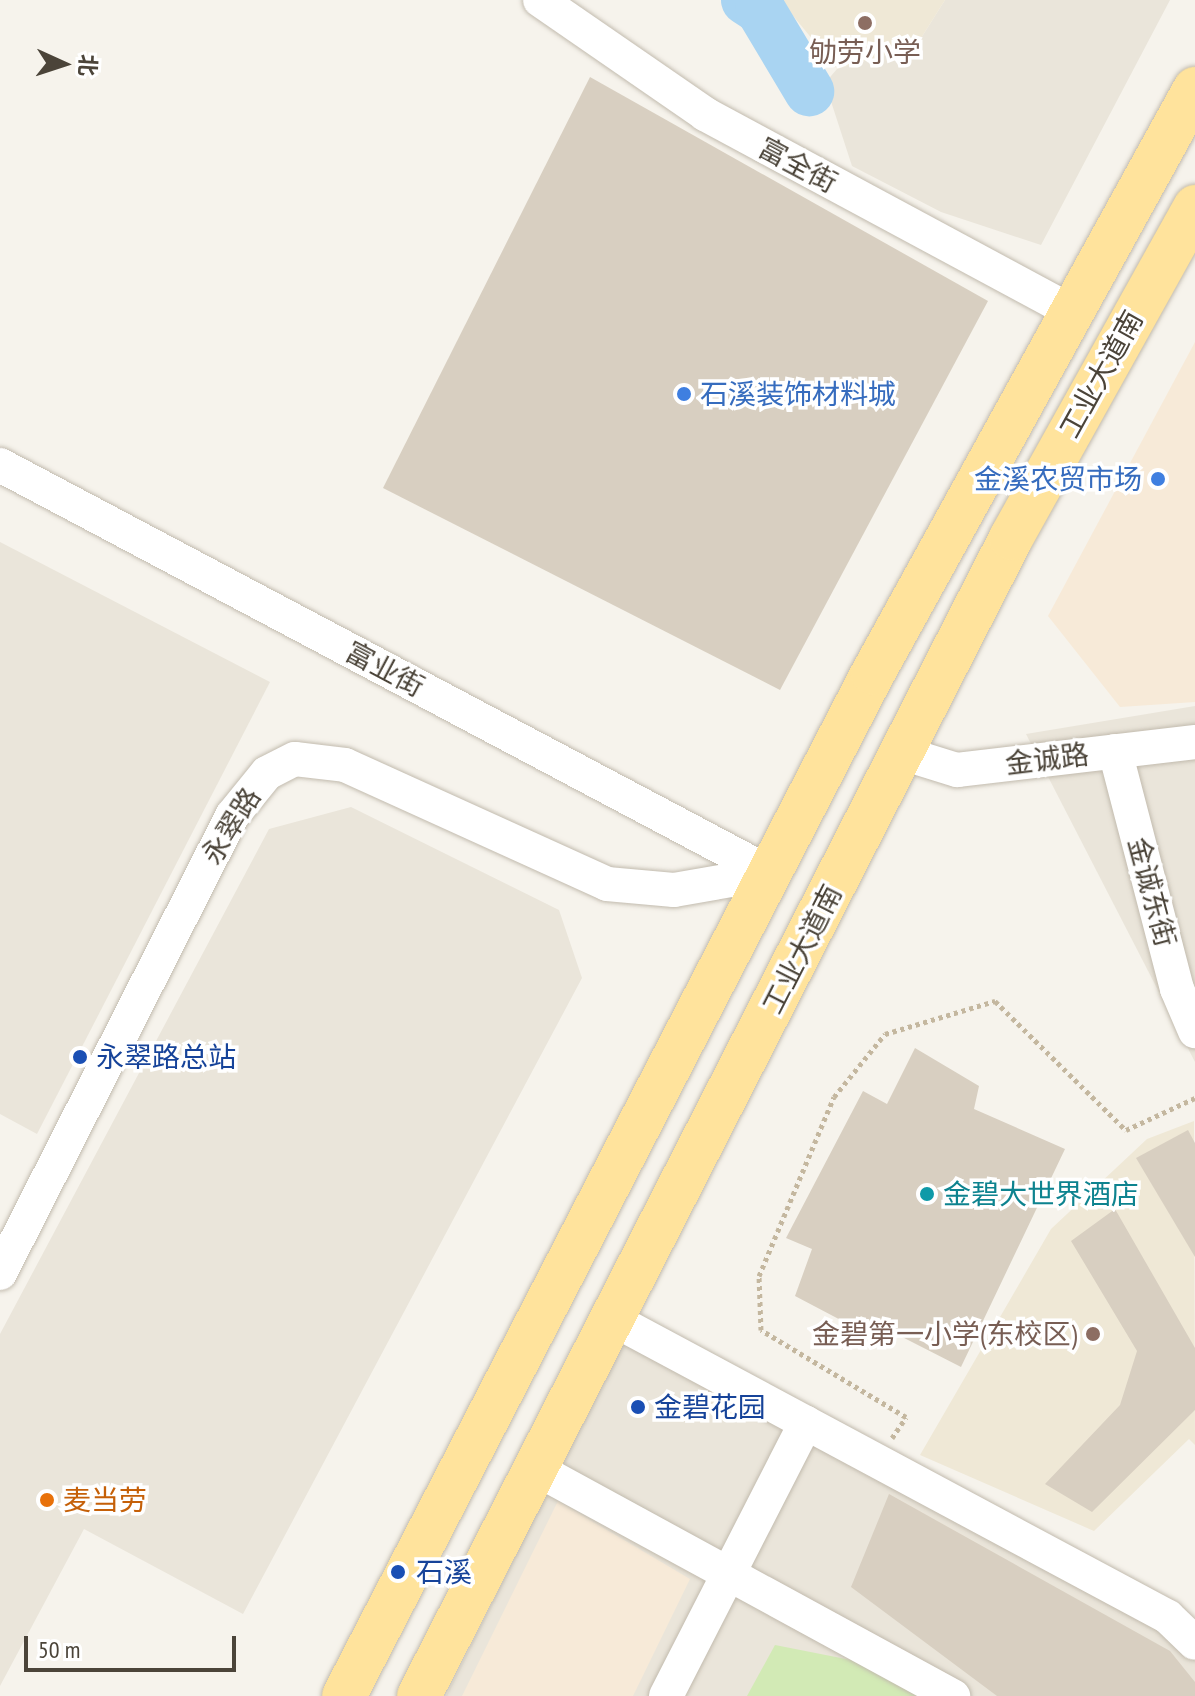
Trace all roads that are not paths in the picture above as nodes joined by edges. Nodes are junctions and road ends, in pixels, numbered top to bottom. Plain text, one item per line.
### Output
1 (540, 0) edge
2 (1195, 89) edge
3 (1195, 207) edge
4 (1069, 310) junction
5 (0, 465) edge
6 (1195, 742) edge
7 (1115, 751) junction
8 (902, 753) junction
9 (770, 873) junction
10 (827, 901) junction
11 (1195, 1031) edge
12 (601, 1207) junction
13 (657, 1240) junction
14 (0, 1273) edge
15 (616, 1321) junction
16 (806, 1423) junction
17 (538, 1470) junction
18 (728, 1574) junction
19 (1195, 1643) edge
20 (344, 1696) edge
21 (419, 1696) edge
22 (666, 1696) edge
23 (953, 1696) edge

1 - 4 street, 富全街
2 - 4 main road
3 - 8 main road, 工业大道南
4 - 9 main road
5 - 9 street, 富业街
6 - 7 street, 金诚路
7 - 8 street, 金诚路
7 - 11 street, 金诚东街
8 - 10 main road, 工业大道南
9 - 10 main road
9 - 12 main road
9 - 14 street, 永翠路
10 - 13 main road, 工业大道南
12 - 13 main road
12 - 20 main road
13 - 15 main road, 工业大道南
15 - 16 street
15 - 17 main road, 工业大道南
16 - 18 street
16 - 19 street
17 - 18 street
17 - 21 main road, 工业大道南
18 - 22 street
18 - 23 street

